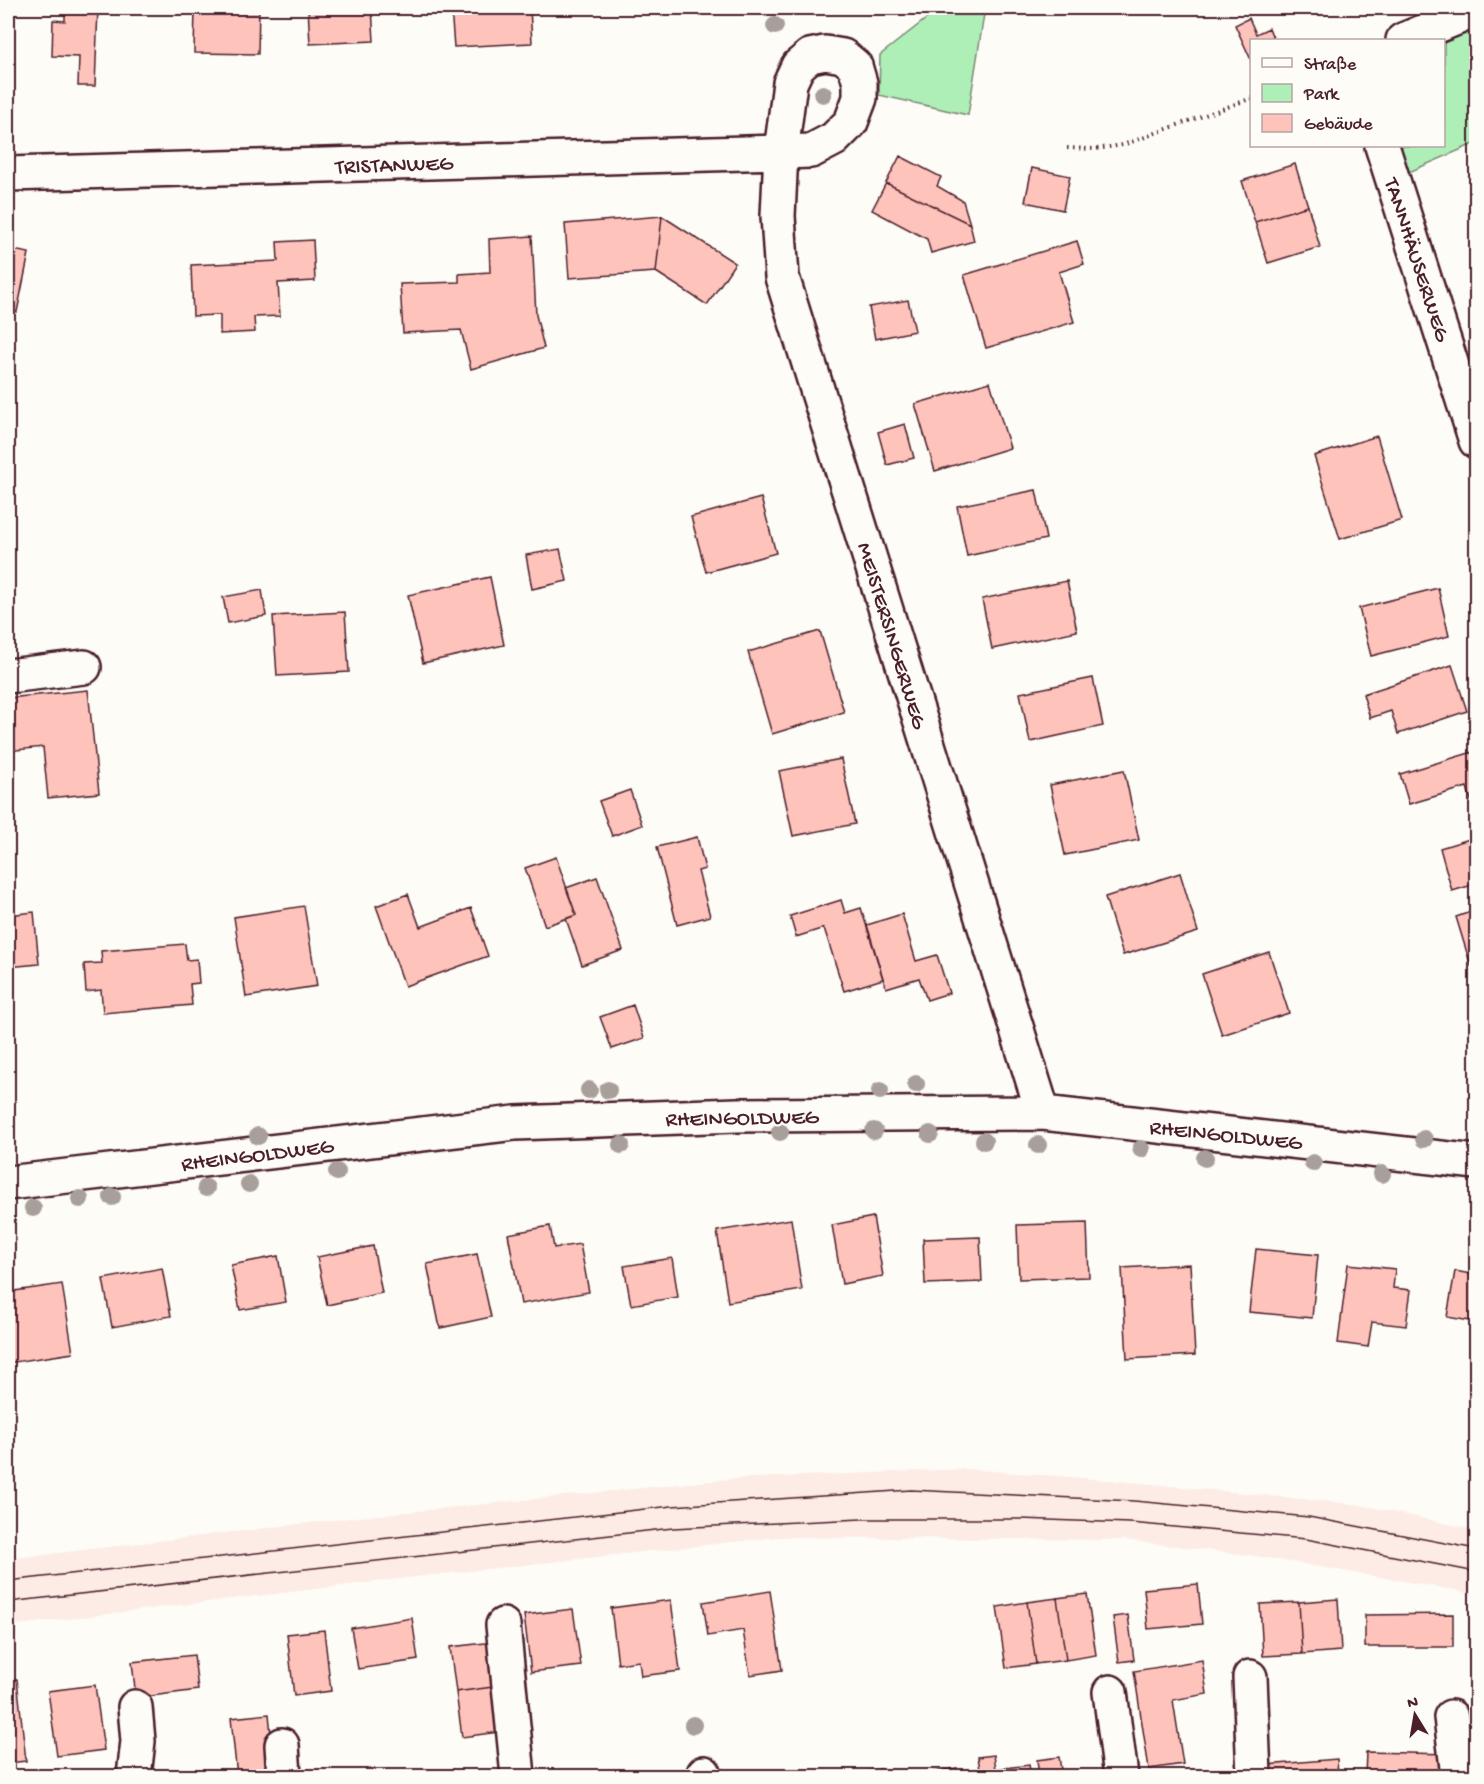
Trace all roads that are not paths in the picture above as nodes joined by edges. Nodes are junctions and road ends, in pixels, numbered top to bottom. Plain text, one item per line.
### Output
1 (1476, 10) edge
2 (1405, 39) edge
3 (1382, 147) edge
4 (781, 152) joint
5 (8, 174) edge
6 (1476, 441) edge
7 (84, 667) dead end
8 (8, 676) edge
9 (1043, 1113) junction
10 (1476, 1162) edge
11 (8, 1183) edge
12 (503, 1624) dead end
13 (1250, 1677) dead end
14 (1110, 1692) dead end
15 (135, 1707) dead end
16 (1451, 1717) dead end
17 (135, 1776) edge
18 (518, 1776) edge
19 (1120, 1776) edge
20 (1254, 1776) edge
21 (1458, 1776) edge

1 - 2 street
3 - 6 street, TANNHÄUSERWEG
4 - 5 street, TRISTANWEG
4 - 9 street, MEISTERSINGERWEG
7 - 8 street
9 - 10 street, RHEINGOLDWEG
9 - 11 street, RHEINGOLDWEG
12 - 18 street
13 - 20 street
14 - 19 street
15 - 17 street
16 - 21 street

